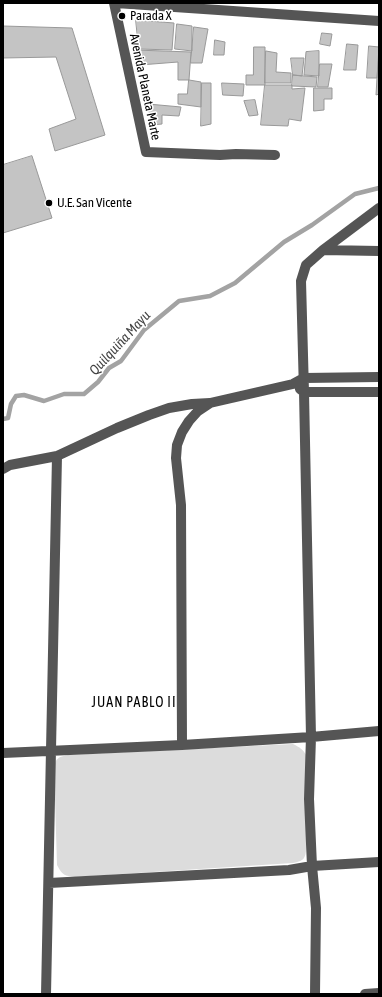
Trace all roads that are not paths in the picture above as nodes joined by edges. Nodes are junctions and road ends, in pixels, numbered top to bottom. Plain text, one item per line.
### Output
1 (115, 3) edge
2 (379, 21) edge
3 (275, 155) dead end
4 (379, 208) edge
5 (322, 250) junction
6 (379, 251) edge
7 (379, 377) edge
8 (304, 378) junction
9 (293, 384) junction
10 (304, 392) junction
11 (379, 392) edge
12 (210, 403) junction
13 (57, 456) junction
14 (3, 469) edge
15 (379, 731) edge
16 (311, 737) junction
17 (182, 745) junction
18 (51, 750) junction
19 (3, 753) edge
20 (379, 862) edge
21 (312, 866) junction
22 (49, 883) junction
23 (379, 993) edge
24 (46, 994) edge
25 (315, 994) edge
26 (365, 994) edge

1 - 2 street
1 - 3 street, Avenida Planeta Marte
4 - 5 street
5 - 6 street
5 - 8 street
7 - 8 street
8 - 9 street
8 - 10 street
9 - 10 street
9 - 12 street
10 - 11 street
10 - 16 street
12 - 13 street
12 - 17 street
13 - 14 street
13 - 18 street
15 - 16 street
16 - 17 street
16 - 21 street
17 - 18 street
18 - 19 street
18 - 22 street
20 - 21 street
21 - 22 street
21 - 25 street
22 - 24 street
23 - 26 street

